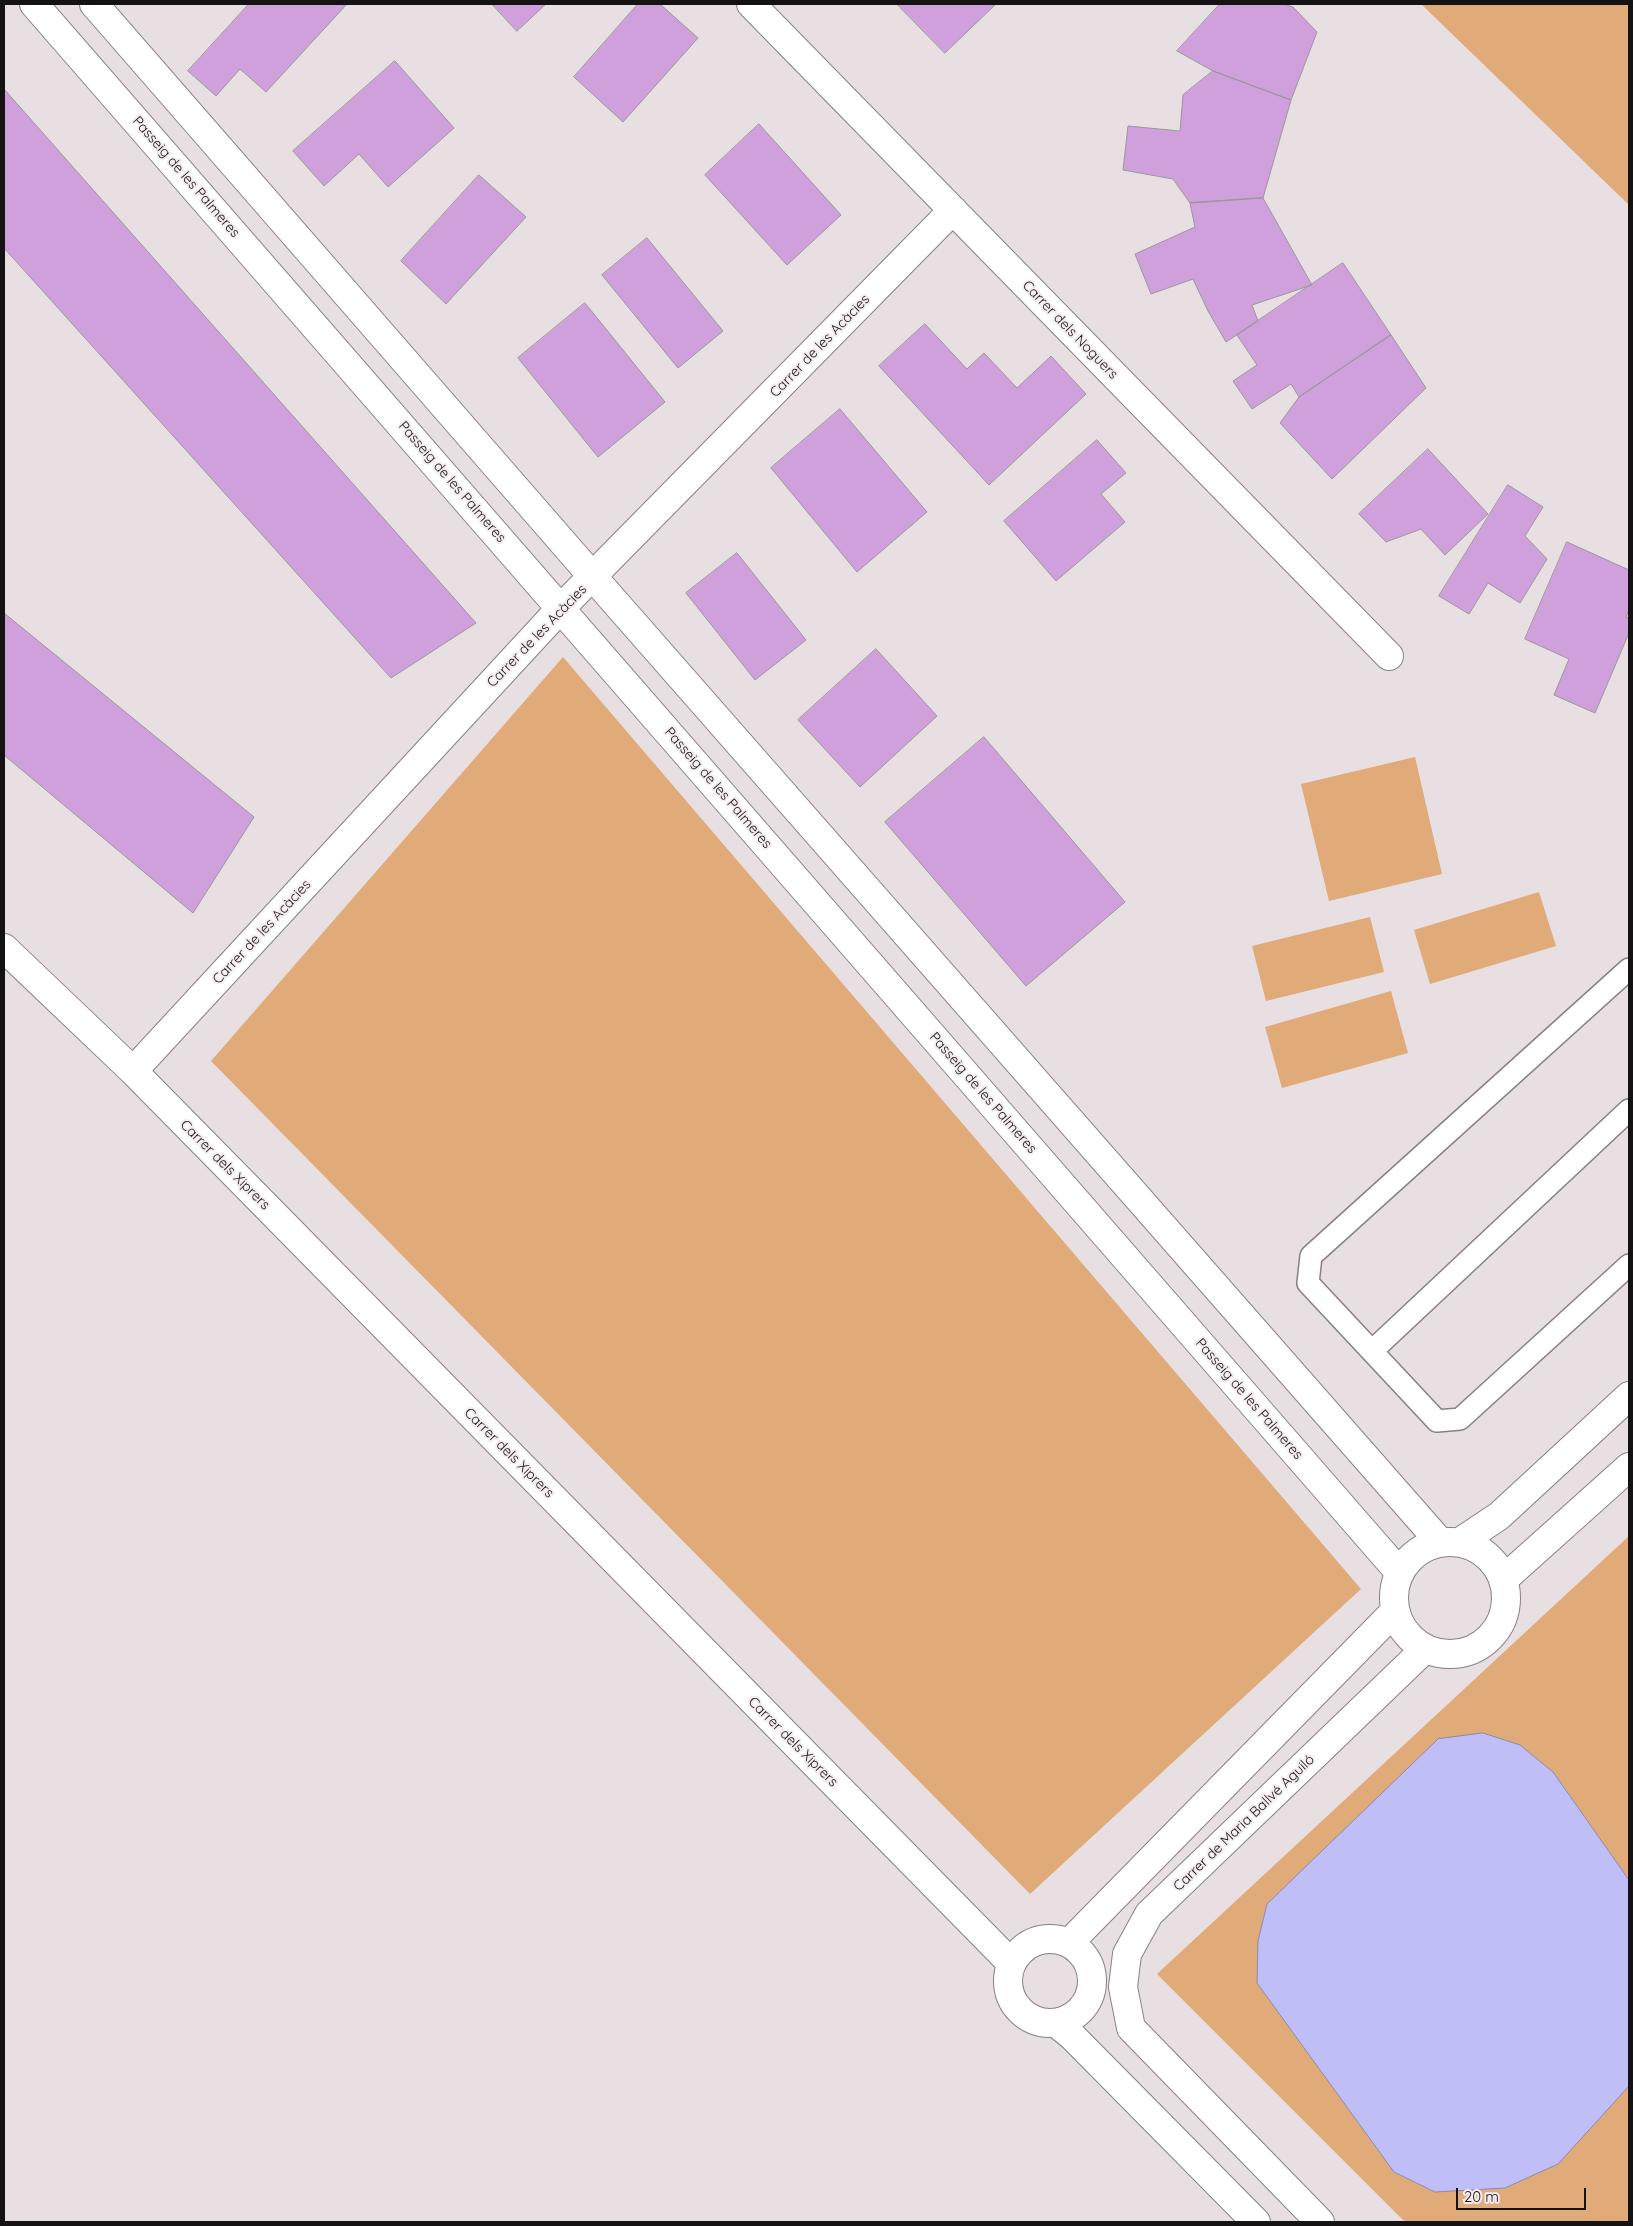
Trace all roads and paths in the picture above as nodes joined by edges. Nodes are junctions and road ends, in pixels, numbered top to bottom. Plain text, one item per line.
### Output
1 (34, 4) edge
2 (94, 4) edge
3 (751, 4) edge
4 (953, 210) junction
5 (594, 577) junction
6 (561, 608) junction
7 (1389, 656) dead end
8 (4, 948) edge
9 (1629, 969) edge
10 (133, 1071) junction
11 (1629, 1110) edge
12 (1629, 1265) edge
13 (1372, 1351) junction
14 (1629, 1396) edge
15 (1629, 1467) edge
16 (1450, 1542) junction
17 (1400, 1573) junction
18 (1504, 1579) junction
19 (1395, 1611) junction
20 (1426, 1649) junction
21 (1069, 1943) junction
22 (1011, 1963) junction
23 (1092, 1975) junction
24 (1056, 2023) junction
25 (1131, 2028) junction
26 (1256, 2222) edge
27 (1320, 2222) edge

1 - 6 street, Passeig de les Palmeres
2 - 5 street
3 - 4 street, Carrer dels Noguers
4 - 5 street, Carrer de les Acàcies
4 - 7 street, Carrer dels Noguers
5 - 6 street, Carrer de les Acàcies
5 - 16 street
6 - 10 street, Carrer de les Acàcies
6 - 17 street, Passeig de les Palmeres
8 - 10 street, Carrer dels Xiprers
9 - 13 lane
10 - 22 street, Carrer dels Xiprers
11 - 13 lane
12 - 13 lane
14 - 16 street
15 - 18 street
16 - 17 street
16 - 18 street
17 - 19 street
18 - 20 street
19 - 20 street
19 - 21 street
20 - 25 street, Carrer de Maria Ballvé Aguiló
21 - 22 street
21 - 23 street
22 - 24 street
23 - 24 street
23 - 25 street
24 - 26 street
25 - 27 street

